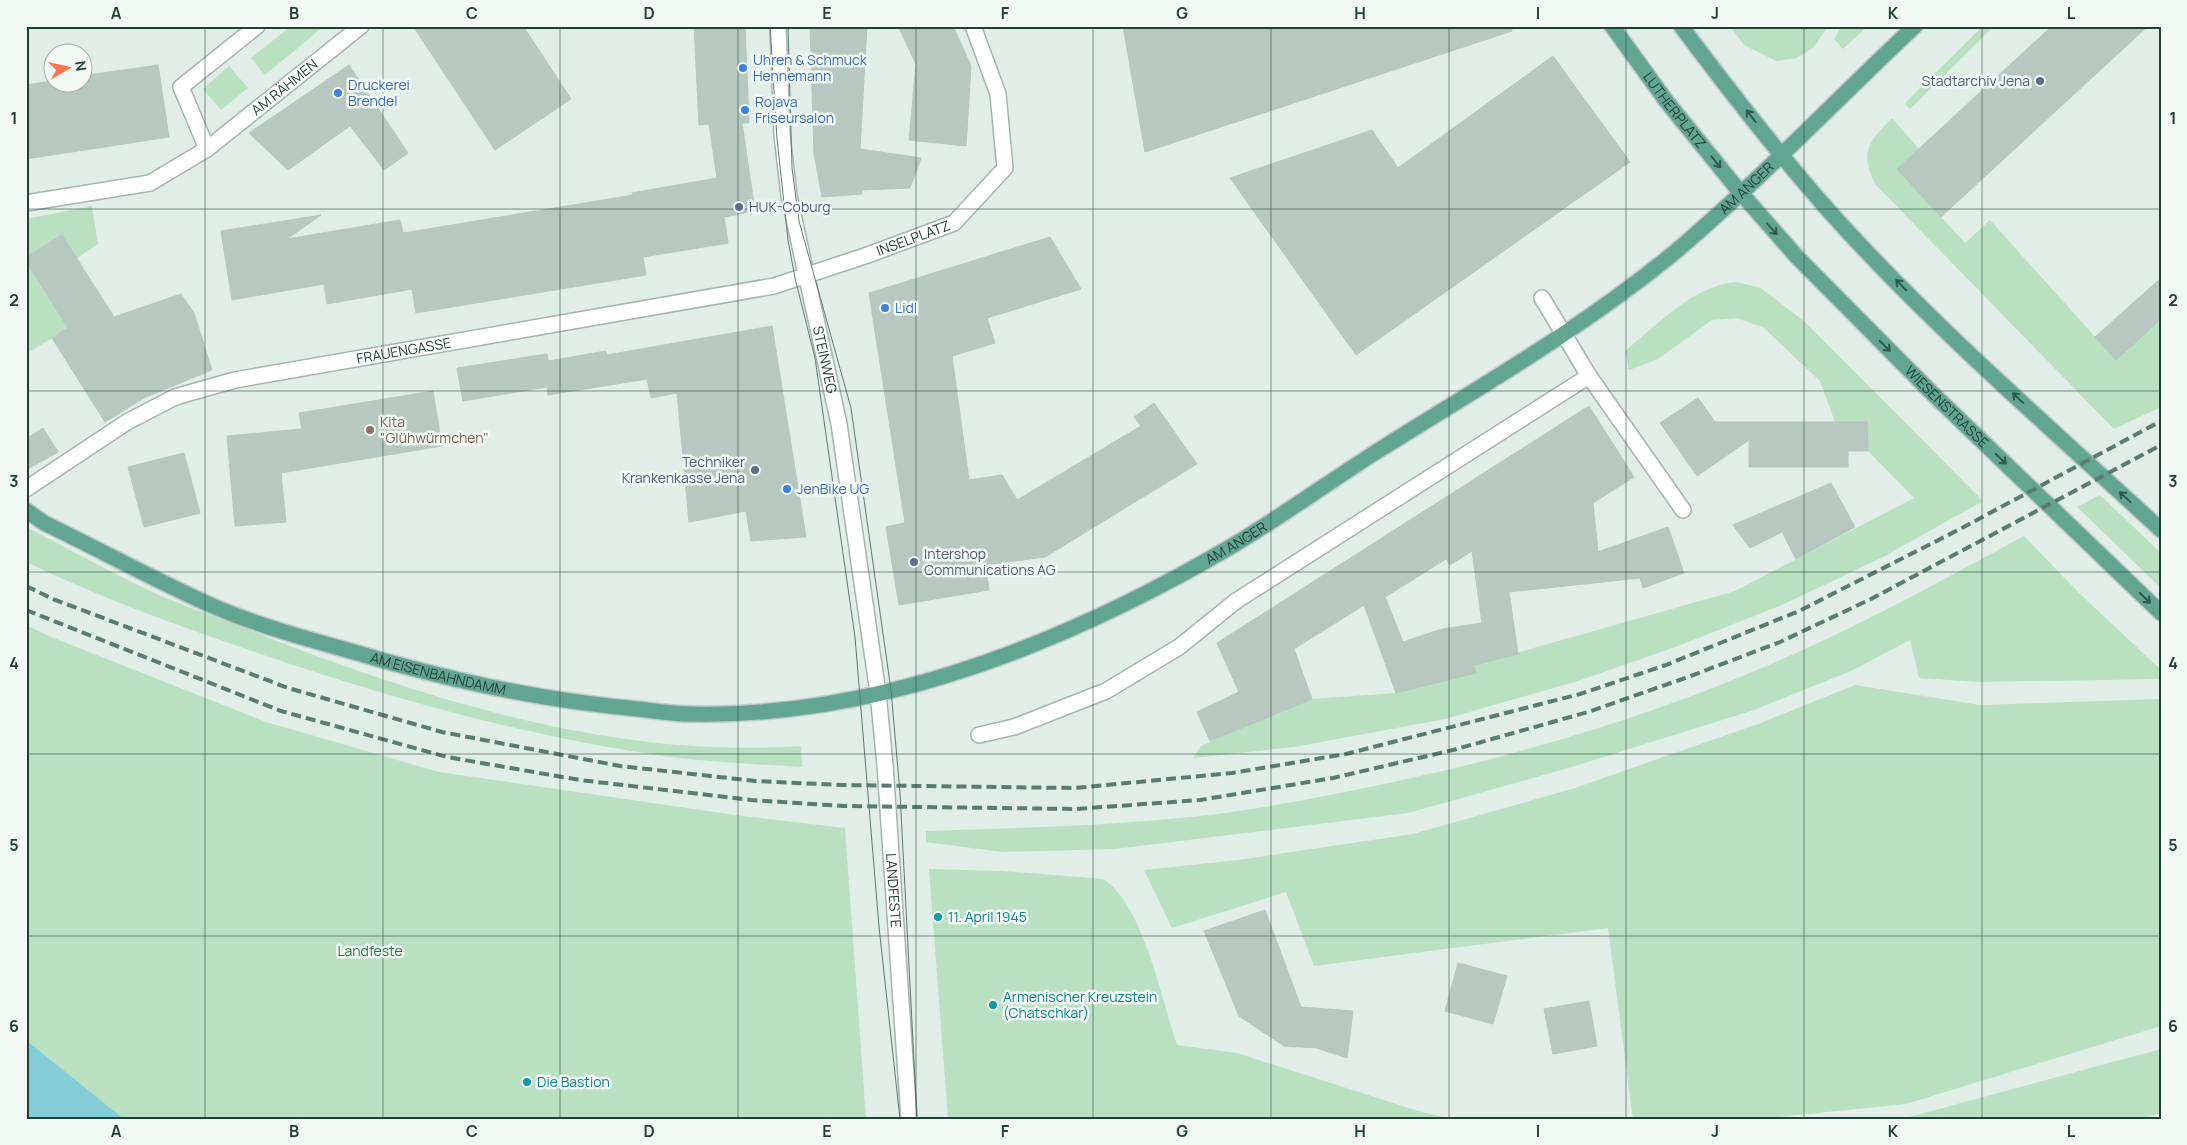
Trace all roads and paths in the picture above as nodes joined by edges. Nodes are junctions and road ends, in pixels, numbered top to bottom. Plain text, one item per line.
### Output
1 (257, 26) edge
2 (361, 26) edge
3 (778, 26) edge
4 (973, 26) edge
5 (1612, 26) edge
6 (1681, 26) edge
7 (1915, 26) edge
8 (207, 149) junction
9 (1781, 154) junction
10 (1740, 192) junction
11 (26, 203) edge
12 (805, 275) junction
13 (1542, 298) dead end
14 (1564, 334) junction
15 (1589, 376) junction
16 (26, 488) edge
17 (26, 510) edge
18 (1683, 510) dead end
19 (2161, 530) edge
20 (2161, 613) edge
21 (878, 693) junction
22 (978, 735) dead end
23 (909, 1119) edge

1 - 8 street
2 - 8 street, AM RÄHMEN
3 - 12 street, STEINWEG
4 - 12 street, INSELPLATZ
5 -> 10 main road, LUTHERPLATZ
9 -> 6 main road
7 - 9 main road, AM ANGER
8 - 11 street, AM RÄHMEN
9 - 10 main road, AM ANGER
19 -> 9 main road
10 - 14 main road, AM ANGER
10 -> 20 main road, WIESENSTRASSE
12 - 16 street, FRAUENGASSE
12 - 21 street, STEINWEG
13 - 14 street
14 - 15 street
14 - 21 main road, AM ANGER
15 - 18 street
15 - 22 street
17 - 21 main road, AM EISENBAHNDAMM
21 - 23 street, LANDFESTE

